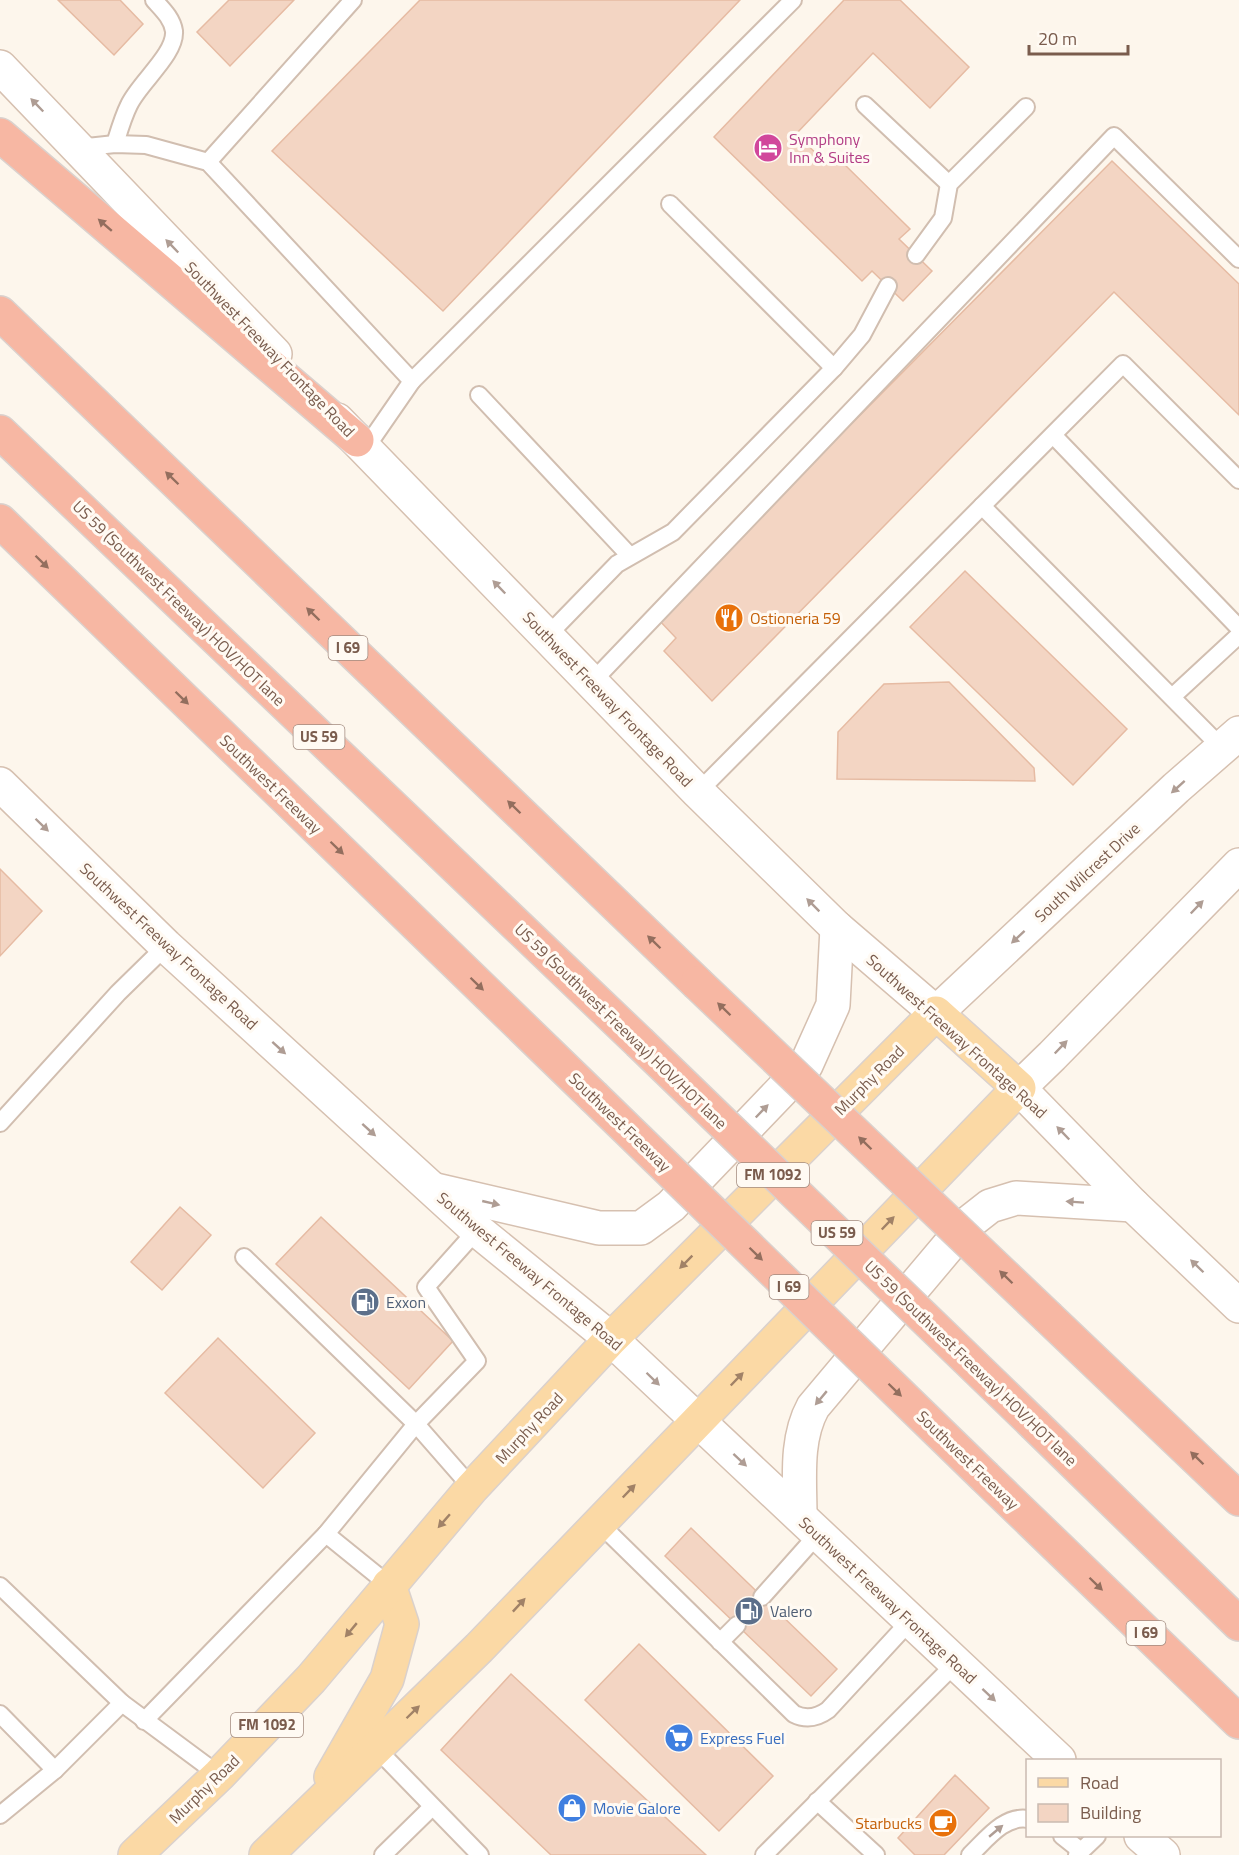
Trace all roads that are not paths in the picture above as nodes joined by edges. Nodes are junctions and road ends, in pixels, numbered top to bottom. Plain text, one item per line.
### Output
1 (154, 0) edge
2 (352, 0) edge
3 (793, 0) edge
4 (0, 67) edge
5 (865, 105) dead end
6 (1026, 107) dead end
7 (0, 135) edge
8 (115, 144) junction
9 (78, 148) junction
10 (208, 162) junction
11 (949, 184) junction
12 (670, 204) dead end
13 (916, 255) dead end
14 (1239, 259) edge
15 (888, 286) dead end
16 (0, 313) edge
17 (834, 368) junction
18 (412, 381) junction
19 (479, 395) dead end
20 (0, 432) edge
21 (1053, 435) junction
22 (361, 445) junction
23 (1239, 480) edge
24 (982, 506) junction
25 (0, 521) edge
26 (630, 556) junction
27 (1239, 628) edge
28 (1239, 635) edge
29 (546, 636) junction
30 (592, 682) junction
31 (1172, 697) junction
32 (1230, 740) edge
33 (0, 784) edge
34 (698, 792) junction
35 (1239, 865) edge
36 (837, 928) junction
37 (166, 946) junction
38 (936, 1013) junction
39 (1019, 1088) junction
40 (0, 1123) edge
41 (434, 1190) junction
42 (1133, 1205) junction
43 (477, 1230) junction
44 (244, 1257) dead end
45 (1239, 1306) edge
46 (611, 1339) junction
47 (697, 1421) junction
48 (416, 1424) junction
49 (472, 1488) junction
50 (1239, 1499) edge
51 (598, 1522) junction
52 (809, 1525) junction
53 (326, 1534) junction
54 (389, 1585) junction
55 (0, 1586) edge
56 (762, 1597) dead end
57 (910, 1621) junction
58 (1239, 1624) edge
59 (737, 1625) dead end
60 (720, 1642) junction
61 (956, 1664) junction
62 (122, 1703) junction
63 (0, 1714) edge
64 (144, 1721) junction
65 (1239, 1722) edge
66 (376, 1748) junction
67 (1057, 1759) edge
68 (55, 1770) junction
69 (219, 1775) junction
70 (817, 1801) junction
71 (432, 1807) junction
72 (313, 1811) junction
73 (0, 1815) edge
74 (1026, 1819) edge
75 (1063, 1837) edge
76 (1097, 1837) edge
77 (1142, 1837) edge
78 (1079, 1853) edge
79 (135, 1855) edge
80 (266, 1855) edge
81 (383, 1855) edge
82 (480, 1855) edge
83 (764, 1855) edge
84 (876, 1855) edge
85 (970, 1855) edge
86 (1163, 1855) edge

1 - 8 lane
2 - 10 lane
3 - 18 lane
9 -> 4 main road, Southwest Freeway Frontage Road
5 - 11 lane
6 - 11 lane
22 -> 7 highway
8 - 9 lane
8 - 10 lane
22 -> 9 main road, Southwest Freeway Frontage Road
10 - 18 lane
11 - 13 lane
12 - 17 lane
14 - 30 lane
15 - 17 lane
50 -> 16 highway, I 69, bridge
17 - 26 lane
18 - 22 lane
19 - 26 lane
20 - 58 highway, US 59 (Southwest Freeway) HOV/HOT lane / US 59, bridge
21 - 23 lane
21 - 24 lane
21 - 27 lane
29 -> 22 main road, Southwest Freeway Frontage Road
24 - 31 lane
24 - 34 lane
25 -> 65 highway, Southwest Freeway / I 69, bridge
26 - 29 lane
28 - 31 lane
29 - 30 main road, Southwest Freeway Frontage Road
30 - 34 main road, Southwest Freeway Frontage Road
31 - 32 lane
32 -> 38 main road, South Wilcrest Drive
33 -> 37 main road, Southwest Freeway Frontage Road
36 -> 34 main road, Southwest Freeway Frontage Road
39 -> 35 main road
36 - 38 main road, Southwest Freeway Frontage Road
41 -> 36 main road
37 - 40 lane
37 -> 41 main road, Southwest Freeway Frontage Road
38 - 39 main road, Southwest Freeway Frontage Road
38 -> 46 main road, Murphy Road / FM 1092
42 -> 39 main road, Southwest Freeway Frontage Road
47 -> 39 main road
41 - 43 main road, Southwest Freeway Frontage Road
45 -> 42 main road, Southwest Freeway Frontage Road
42 -> 52 main road
43 - 46 main road, Southwest Freeway Frontage Road
43 - 48 lane
44 - 48 lane
46 -> 47 main road, Southwest Freeway Frontage Road
46 - 49 main road, Murphy Road / FM 1092
51 -> 47 main road
47 -> 52 main road, Southwest Freeway Frontage Road
48 - 49 lane
48 - 53 lane
49 -> 54 main road, Murphy Road / FM 1092
51 - 60 lane
66 -> 51 main road
52 - 56 lane
52 - 57 main road, Southwest Freeway Frontage Road
53 - 54 lane
53 - 64 lane
54 -> 69 main road, Murphy Road / FM 1092
54 - 72 main road
55 - 62 lane
57 - 60 lane
57 - 61 main road, Southwest Freeway Frontage Road
59 - 60 lane
61 -> 67 main road, Southwest Freeway Frontage Road
61 - 70 lane
62 - 64 lane
62 - 68 lane
63 - 68 lane
64 - 69 lane
66 - 71 lane
66 - 72 main road
68 - 73 lane
69 - 79 main road, Murphy Road / FM 1092
70 - 83 lane
70 - 84 lane
71 - 81 lane
71 - 82 lane
72 - 80 main road
85 -> 74 lane
75 - 78 lane
76 - 78 lane
77 - 86 main road

